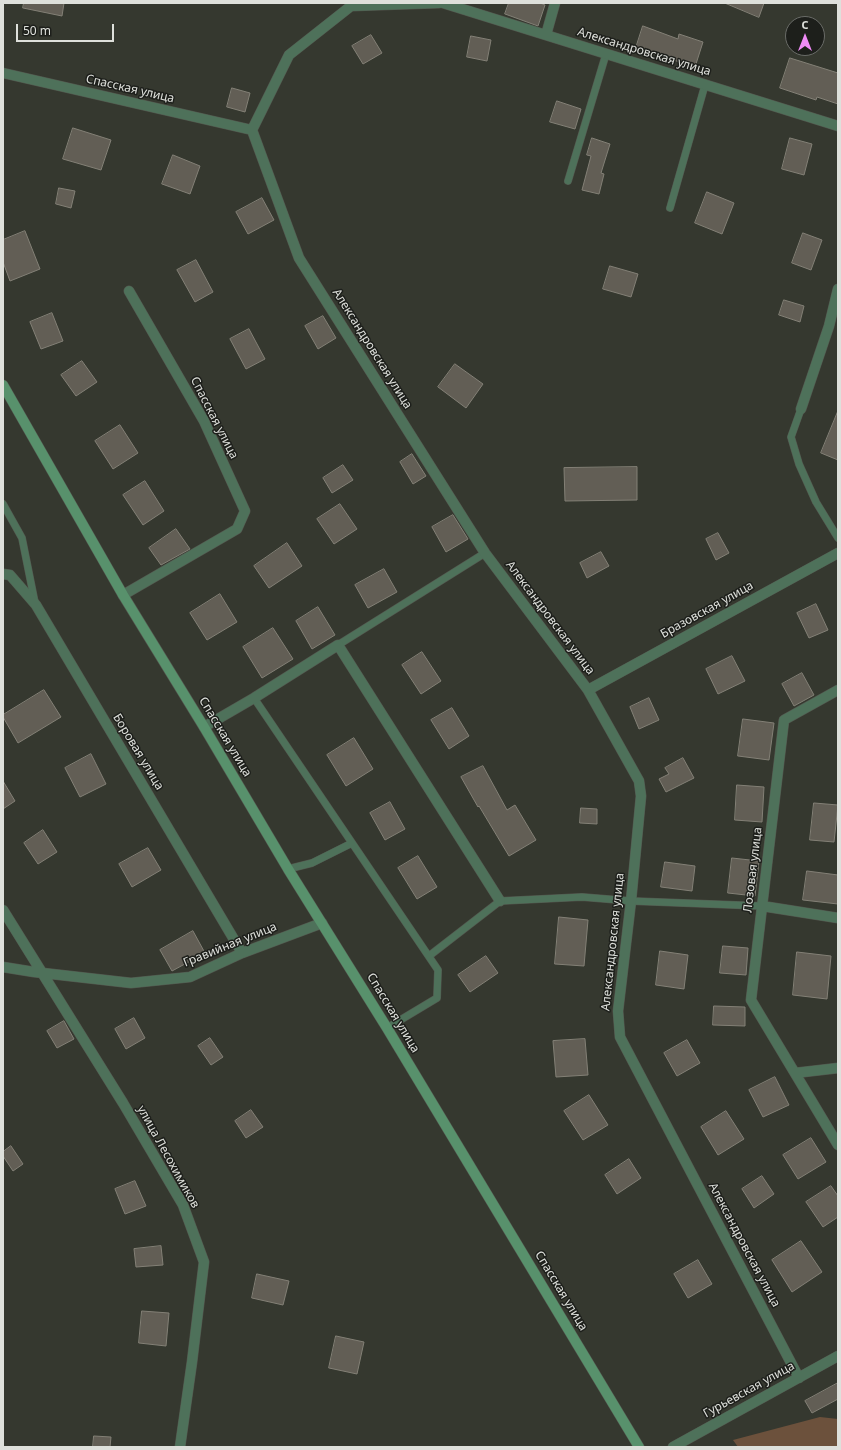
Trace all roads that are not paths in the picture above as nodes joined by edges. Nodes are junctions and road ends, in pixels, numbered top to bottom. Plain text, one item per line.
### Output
1 (439, 3) edge
2 (443, 3) edge
3 (555, 3) edge
4 (546, 35) junction
5 (606, 54) junction
6 (3, 73) edge
7 (705, 85) junction
8 (838, 126) edge
9 (252, 130) junction
10 (568, 180) dead end
11 (670, 208) dead end
12 (838, 290) edge
13 (129, 291) dead end
14 (3, 386) edge
15 (801, 409) joint
16 (3, 504) edge
17 (838, 538) edge
18 (485, 552) junction
19 (838, 553) edge
20 (3, 574) edge
21 (123, 595) junction
22 (36, 605) junction
23 (338, 645) junction
24 (588, 690) junction
25 (838, 690) edge
26 (254, 698) junction
27 (204, 727) junction
28 (352, 843) junction
29 (288, 869) junction
30 (500, 901) junction
31 (631, 901) junction
32 (762, 906) junction
33 (3, 910) edge
34 (838, 918) edge
35 (322, 923) junction
36 (242, 953) junction
37 (429, 956) junction
38 (3, 967) edge
39 (43, 973) junction
40 (387, 1028) junction
41 (838, 1068) edge
42 (795, 1073) junction
43 (838, 1145) edge
44 (838, 1356) edge
45 (799, 1378) junction
46 (180, 1447) edge
47 (639, 1447) edge
48 (673, 1447) edge

1 - 9 street
2 - 4 street, Александровская улица
3 - 4 street
4 - 5 street, Александровская улица
5 - 7 street, Александровская улица
5 - 10 lane
6 - 9 street, Спасская улица
7 - 8 street, Александровская улица
7 - 11 lane
9 - 18 street, Александровская улица
12 - 15 street
13 - 21 street, Спасская улица
14 - 21 street, Спасская улица
15 - 17 lane
16 - 22 lane
18 - 23 lane
18 - 24 street, Александровская улица
19 - 24 street, Бразовская улица
20 - 22 street, Боровая улица
21 - 27 street, Спасская улица
22 - 36 street, Боровая улица
23 - 26 street
23 - 30 street
24 - 31 street, Александровская улица
25 - 32 street, Лозовая улица
26 - 27 street
26 - 28 lane
27 - 29 street, Спасская улица
28 - 29 lane
28 - 37 lane
29 - 35 street, Спасская улица
30 - 31 lane
30 - 37 lane
31 - 32 lane
31 - 45 street, Александровская улица
32 - 34 street
32 - 42 street, Лозовая улица
33 - 39 street, улица Лесохимиков
35 - 36 street, Гравийная улица
35 - 40 street, Спасская улица
36 - 39 street, Гравийная улица
37 - 40 lane
38 - 39 street, Гравийная улица
39 - 46 street, улица Лесохимиков
40 - 47 street, Спасская улица
41 - 42 street
42 - 43 street, Лозовая улица
44 - 45 street, Гурьевская улица
45 - 48 street, Гурьевская улица

